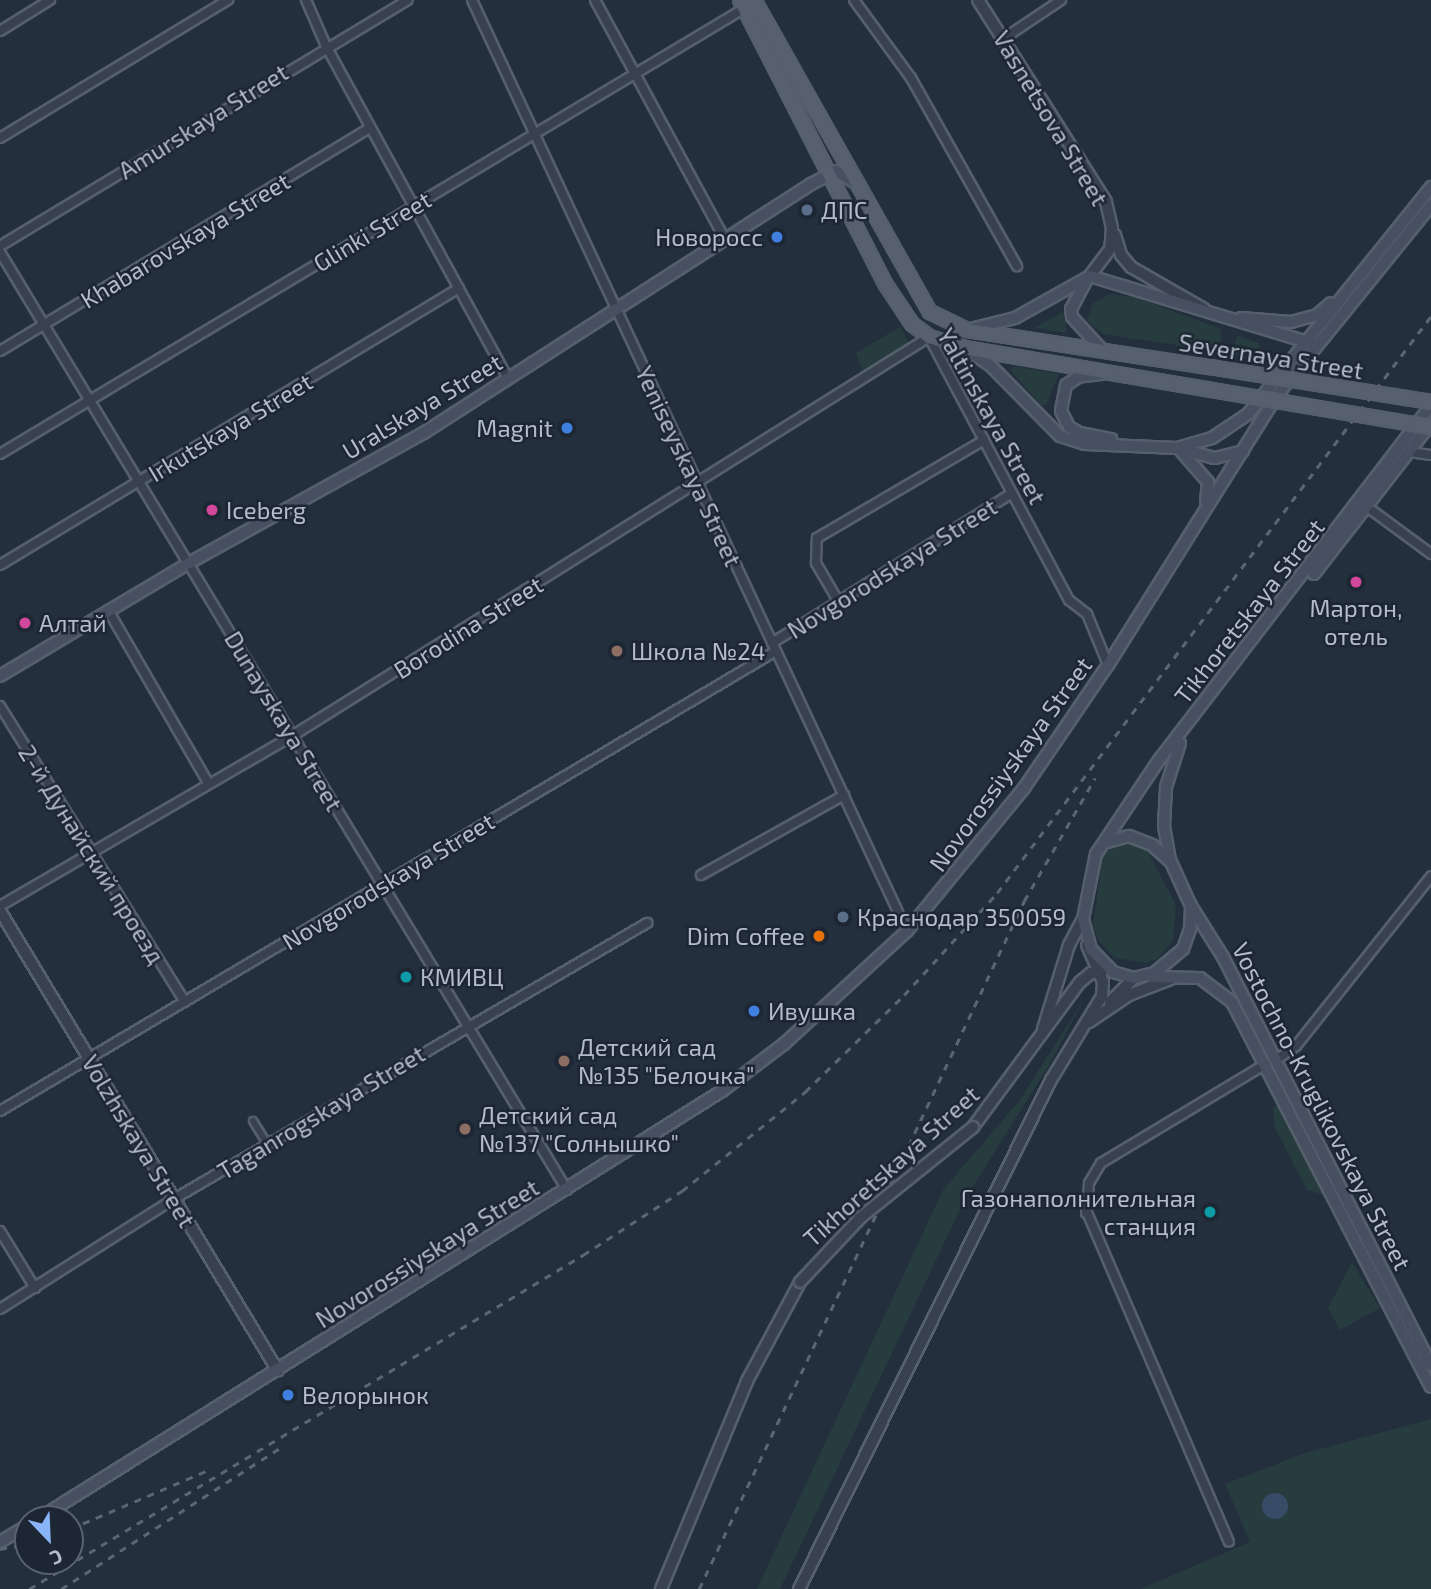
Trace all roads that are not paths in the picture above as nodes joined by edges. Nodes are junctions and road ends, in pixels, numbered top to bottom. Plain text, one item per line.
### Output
1 (50, 0) edge
2 (228, 0) edge
3 (306, 0) edge
4 (407, 0) edge
5 (472, 0) edge
6 (595, 0) edge
7 (854, 0) edge
8 (978, 0) edge
9 (1060, 0) edge
10 (746, 3) edge
11 (0, 31) edge
12 (1003, 39) junction
13 (326, 46) junction
14 (638, 75) junction
15 (370, 128) junction
16 (534, 135) junction
17 (0, 138) edge
18 (829, 174) junction
19 (858, 185) junction
20 (1431, 187) edge
21 (1431, 205) edge
22 (413, 207) junction
23 (1112, 228) junction
24 (724, 238) junction
25 (0, 246) edge
26 (0, 252) edge
27 (1017, 266) dead end
28 (1090, 275) junction
29 (459, 288) junction
30 (1345, 293) junction
31 (614, 307) junction
32 (1204, 309) junction
33 (930, 312) joint
34 (1234, 318) junction
35 (44, 325) junction
36 (967, 330) junction
37 (929, 337) junction
38 (1311, 343) junction
39 (965, 348) junction
40 (0, 351) edge
41 (1104, 352) junction
42 (1109, 373) junction
43 (508, 379) junction
44 (1274, 383) joint
45 (90, 400) junction
46 (1431, 404) edge
47 (1431, 425) edge
48 (984, 440) junction
49 (1145, 446) junction
50 (1177, 448) junction
51 (1243, 451) junction
52 (1410, 452) junction
53 (0, 454) edge
54 (1431, 455) edge
55 (139, 482) junction
56 (698, 485) junction
57 (1012, 493) junction
58 (1366, 506) junction
59 (1202, 514) junction
60 (1431, 554) edge
61 (188, 563) junction
62 (0, 565) edge
63 (837, 599) junction
64 (108, 610) junction
65 (774, 647) junction
66 (1108, 665) junction
67 (0, 676) edge
68 (0, 706) edge
69 (292, 736) junction
70 (209, 784) junction
71 (844, 795) junction
72 (1104, 843) junction
73 (90, 853) junction
74 (1171, 862) junction
75 (701, 875) dead end
76 (1431, 876) edge
77 (383, 885) junction
78 (0, 905) edge
79 (1191, 906) junction
80 (0, 911) edge
81 (1083, 919) junction
82 (647, 923) dead end
83 (907, 931) junction
84 (1085, 933) junction
85 (1098, 971) junction
86 (1113, 972) junction
87 (1181, 976) junction
88 (1134, 978) junction
89 (185, 1002) junction
90 (1092, 1019) junction
91 (467, 1026) junction
92 (1081, 1030) junction
93 (1037, 1046) junction
94 (90, 1059) junction
95 (1271, 1062) junction
96 (0, 1111) edge
97 (253, 1121) dead end
98 (268, 1145) junction
99 (567, 1190) junction
100 (174, 1199) junction
101 (1086, 1210) junction
102 (0, 1231) edge
103 (1093, 1240) dead end
104 (35, 1288) junction
105 (0, 1309) edge
106 (1431, 1365) edge
107 (278, 1371) junction
108 (1431, 1387) edge
109 (61, 1505) edge
110 (1229, 1542) dead end
111 (661, 1589) edge
112 (799, 1589) edge

1 - 11 street
2 - 17 street
3 - 13 street
4 - 13 street, Amurskaya Street
5 - 16 street, Yeniseyskaya Street
6 - 14 street
7 - 27 street
8 - 12 street, Vasnetsova Street
9 - 12 street
10 - 14 street, Glinki Street
10 - 18 main road, Yaltinskaya Street
10 - 19 main road, Yaltinskaya Street
12 - 23 street, Vasnetsova Street
13 - 15 street
13 - 25 street, Amurskaya Street
14 - 16 street, Glinki Street
14 - 24 street
15 - 22 street
15 - 35 street, Khabarovskaya Street
16 - 22 street, Glinki Street
16 - 31 street, Yeniseyskaya Street
18 - 19 main road
18 - 24 main road, Uralskaya Street
18 - 37 main road, Yaltinskaya Street
19 - 33 main road, Yaltinskaya Street
20 - 30 main road, Novorossiyskaya Street
21 - 38 main road, Novorossiyskaya Street
22 - 29 street
22 - 45 street, Glinki Street
23 - 28 street, Vasnetsova Street
23 - 32 street
24 - 31 main road, Uralskaya Street
26 - 35 street, Dunayskaya Street
28 - 32 main road, Severnaya Street
28 - 36 main road
28 - 41 main road
29 - 43 street
29 - 55 street, Irkutskaya Street
30 - 34 main road
30 - 38 main road, Novorossiyskaya Street
31 - 43 main road, Uralskaya Street
31 - 56 street, Yeniseyskaya Street
32 - 34 main road, Severnaya Street
33 - 36 main road, Severnaya Street
34 - 38 main road, Severnaya Street
35 - 40 street, Khabarovskaya Street
35 - 45 street, Dunayskaya Street
36 - 41 main road, Severnaya Street
37 - 39 main road, Severnaya Street
37 - 48 street, Yaltinskaya Street
37 - 56 street, Borodina Street
38 - 44 main road, Novorossiyskaya Street
38 - 51 main road, Novorossiyskaya Street
39 - 42 main road, Severnaya Street
39 - 49 main road, Severnaya Street
41 - 46 main road, Severnaya Street, bridge
42 - 47 main road, Severnaya Street, bridge
42 - 49 main road
43 - 61 main road, Uralskaya Street
44 - 50 main road, Severnaya Street
45 - 53 street, Glinki Street
45 - 55 street, Dunayskaya Street
46 - 72 main road, Tikhoretskaya Street
47 - 52 main road, Tikhoretskaya Street
48 - 57 street, Yaltinskaya Street
48 - 63 street
49 - 50 main road, Severnaya Street
50 - 51 main road, Severnaya Street
50 - 59 main road
51 - 59 main road, Novorossiyskaya Street
52 - 54 street
52 - 58 main road, Tikhoretskaya Street
55 - 61 street, Dunayskaya Street
55 - 62 street, Irkutskaya Street
56 - 65 street, Yeniseyskaya Street
56 - 69 street, Borodina Street
57 - 63 street, Novgorodskaya Street
57 - 66 street, Yaltinskaya Street
58 - 60 street
58 - 74 main road, Tikhoretskaya Street
59 - 66 main road, Novorossiyskaya Street
61 - 64 main road, Uralskaya Street
61 - 69 street, Dunayskaya Street
63 - 65 street, Novgorodskaya Street
64 - 67 main road, Uralskaya Street
64 - 70 street
65 - 71 street, Yeniseyskaya Street
65 - 77 street, Novgorodskaya Street
66 - 83 main road, Novorossiyskaya Street
68 - 73 street, 2-й Дунайский проезд
69 - 70 street, Borodina Street
69 - 77 street, Dunayskaya Street
70 - 73 street, Borodina Street
71 - 75 street
71 - 83 street, Yeniseyskaya Street
72 - 74 main road
72 - 81 main road
73 - 78 street, Borodina Street
73 - 89 street, 2-й Дунайский проезд
74 - 79 main road
76 - 95 street
77 - 89 street, Novgorodskaya Street
77 - 91 street, Dunayskaya Street
79 - 88 main road
79 - 95 main road, Vostochno-Kruglikovskaya Street
80 - 94 street, Volzhskaya Street
81 - 84 main road
81 - 93 street, Tikhoretskaya Street
82 - 91 street, Taganrogskaya Street
83 - 99 main road, Novorossiyskaya Street
84 - 85 street
84 - 86 main road
85 - 86 street
85 - 92 street
85 - 93 street, Tikhoretskaya Street
86 - 88 main road
87 - 88 main road, Vostochno-Kruglikovskaya Street
87 - 90 street
87 - 95 main road, Vostochno-Kruglikovskaya Street
88 - 90 street
89 - 94 street, Novgorodskaya Street
90 - 92 street
91 - 98 street, Taganrogskaya Street
91 - 99 street, Dunayskaya Street
92 - 112 street
93 - 111 street, Tikhoretskaya Street, bridge
94 - 96 street, Novgorodskaya Street
94 - 100 street, Volzhskaya Street
95 - 101 street
95 - 106 main road, Vostochno-Kruglikovskaya Street
95 - 108 main road, Vostochno-Kruglikovskaya Street
97 - 98 street
98 - 100 street, Taganrogskaya Street
99 - 107 main road, Novorossiyskaya Street
100 - 104 street, Taganrogskaya Street
100 - 107 street, Volzhskaya Street
101 - 103 street
101 - 110 street
102 - 104 street
104 - 105 street, Taganrogskaya Street
107 - 109 main road, Novorossiyskaya Street

